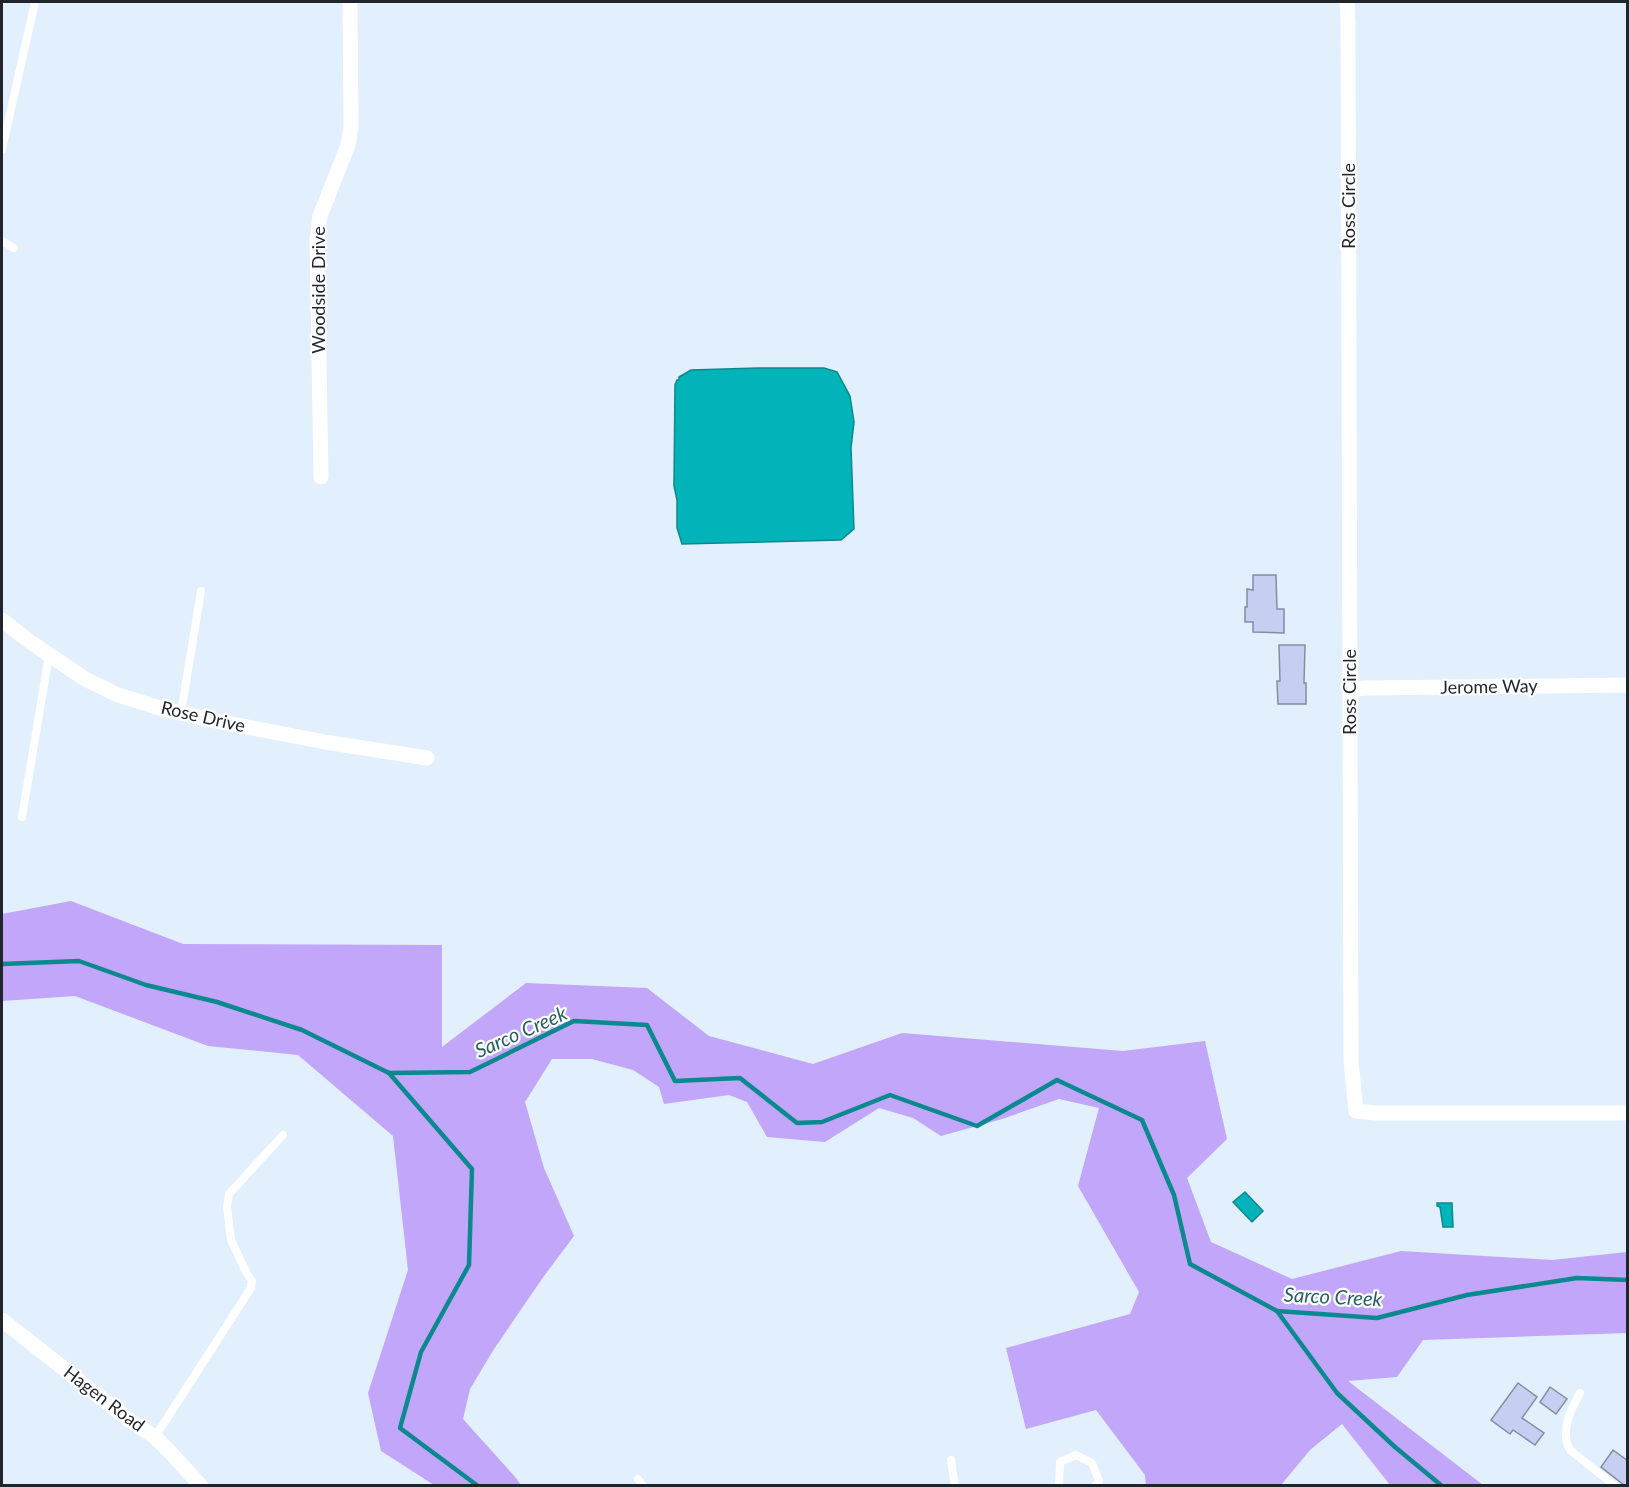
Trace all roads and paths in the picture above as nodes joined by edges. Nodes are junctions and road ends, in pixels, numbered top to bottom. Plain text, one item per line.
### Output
1 (35, 2) edge
2 (350, 2) edge
3 (1347, 2) edge
4 (2, 149) edge
5 (2, 241) edge
6 (14, 248) dead end
7 (321, 477) dead end
8 (201, 591) dead end
9 (2, 620) edge
10 (50, 655) junction
11 (1628, 686) edge
12 (1350, 690) junction
13 (181, 713) junction
14 (427, 758) dead end
15 (22, 817) dead end
16 (1628, 1113) edge
17 (283, 1135) dead end
18 (2, 1320) edge
19 (1580, 1393) dead end
20 (154, 1437) junction
21 (951, 1460) dead end
22 (201, 1485) edge
23 (955, 1485) edge
24 (1059, 1485) edge
25 (1095, 1485) edge
26 (1615, 1485) edge

1 - 4 lane
2 - 7 street, Woodside Drive
3 - 12 street, Ross Circle
5 - 6 lane
8 - 13 lane
9 - 10 street, Rose Drive
10 - 13 street, Rose Drive
10 - 15 lane
11 - 12 street, Jerome Way
12 - 16 street, Ross Circle
13 - 14 street, Rose Drive
17 - 20 lane
18 - 20 street, Hagen Road
19 - 26 lane
20 - 22 street, Hagen Road
21 - 23 lane
24 - 25 lane

